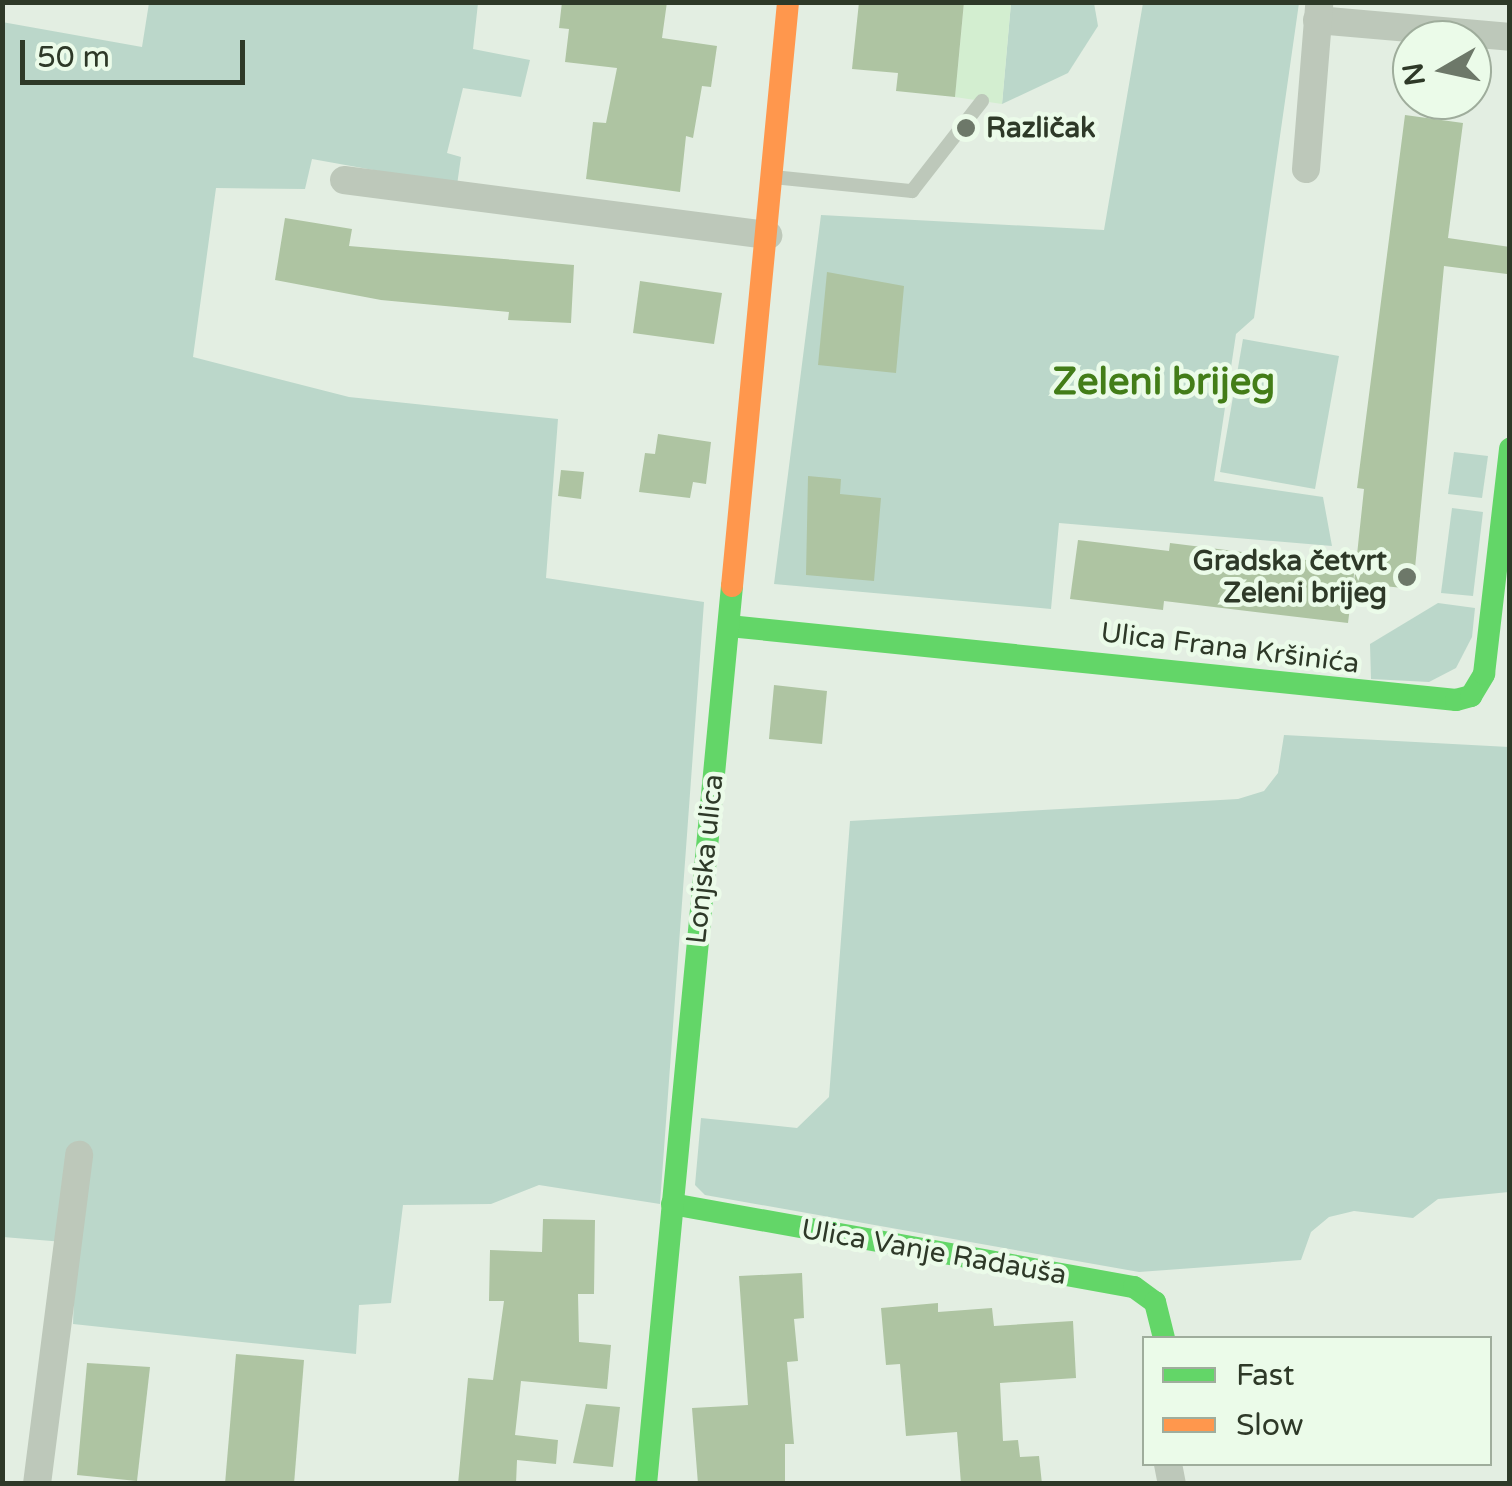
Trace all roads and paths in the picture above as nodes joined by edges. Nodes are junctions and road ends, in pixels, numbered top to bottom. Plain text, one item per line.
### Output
1 (788, 2) edge
2 (1318, 11) edge
3 (1510, 37) edge
4 (982, 101) dead end
5 (1306, 168) dead end
6 (773, 176) junction
7 (344, 180) dead end
8 (768, 235) junction
9 (1510, 448) edge
10 (728, 626) junction
11 (79, 1155) dead end
12 (672, 1204) junction
13 (1164, 1336) edge
14 (37, 1484) edge
15 (646, 1484) edge

1 - 6 street, Lonjska ulica
2 - 3 street
2 - 5 street
4 - 6 lane
6 - 8 street, Lonjska ulica
7 - 8 street
8 - 10 street, Lonjska ulica
9 - 10 street, Ulica Frana Kršinića
10 - 12 street, Lonjska ulica
11 - 14 street
12 - 13 street, Ulica Vanje Radauša
12 - 15 street, Lonjska ulica

